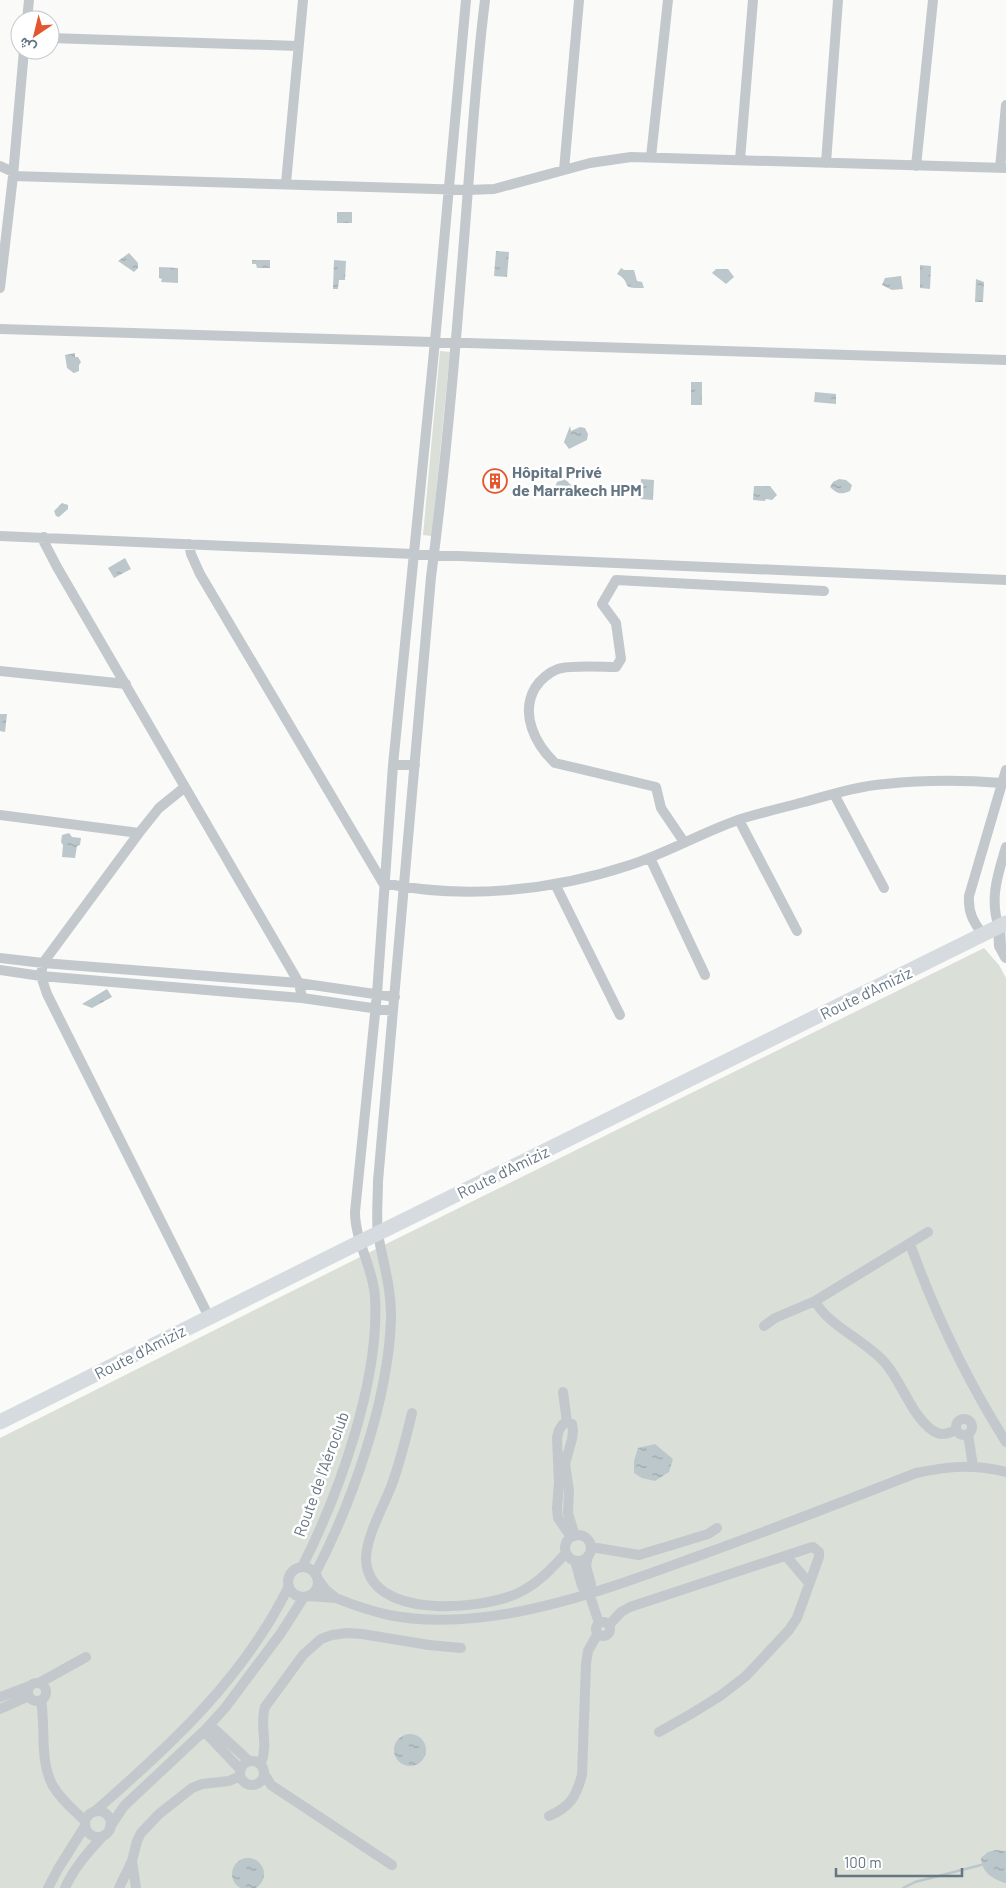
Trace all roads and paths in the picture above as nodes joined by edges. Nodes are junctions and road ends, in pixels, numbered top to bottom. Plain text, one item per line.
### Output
1 (303, 0) edge
2 (466, 0) edge
3 (485, 0) edge
4 (578, 0) edge
5 (668, 0) edge
6 (753, 0) edge
7 (838, 0) edge
8 (933, 0) edge
9 (60, 38) edge
10 (298, 46) junction
11 (23, 60) edge
12 (1006, 105) edge
13 (651, 157) junction
14 (740, 160) junction
15 (826, 163) junction
16 (0, 166) edge
17 (916, 166) junction
18 (1003, 168) edge
19 (564, 170) junction
20 (13, 174) junction
21 (286, 184) junction
22 (448, 188) junction
23 (468, 190) junction
24 (0, 288) edge
25 (0, 329) edge
26 (434, 341) junction
27 (455, 342) junction
28 (1006, 360) edge
29 (0, 536) edge
30 (44, 538) junction
31 (189, 544) junction
32 (413, 554) junction
33 (434, 555) junction
34 (1006, 580) edge
35 (824, 591) dead end
36 (0, 671) edge
37 (126, 684) junction
38 (393, 764) junction
39 (415, 765) junction
40 (1006, 770) edge
41 (1002, 783) junction
42 (185, 787) junction
43 (834, 794) junction
44 (0, 815) edge
45 (739, 820) junction
46 (139, 834) junction
47 (684, 842) junction
48 (1006, 847) edge
49 (650, 858) junction
50 (383, 883) junction
51 (555, 884) junction
52 (405, 888) junction
53 (884, 888) dead end
54 (1002, 925) edge
55 (797, 932) dead end
56 (982, 935) junction
57 (1003, 951) edge
58 (0, 958) edge
59 (43, 963) junction
60 (0, 970) edge
61 (705, 975) dead end
62 (40, 976) junction
63 (299, 983) junction
64 (376, 994) junction
65 (395, 997) junction
66 (302, 998) junction
67 (375, 1008) junction
68 (393, 1011) junction
69 (620, 1015) dead end
70 (928, 1232) dead end
71 (378, 1233) junction
72 (361, 1242) junction
73 (910, 1244) junction
74 (815, 1300) junction
75 (209, 1318) junction
76 (764, 1326) dead end
77 (563, 1392) dead end
78 (987, 1413) junction
79 (412, 1414) dead end
80 (0, 1422) edge
81 (567, 1422) junction
82 (971, 1423) junction
83 (957, 1430) junction
84 (968, 1434) junction
85 (1006, 1442) edge
86 (973, 1466) junction
87 (1006, 1472) edge
88 (716, 1528) dead end
89 (573, 1537) junction
90 (589, 1552) junction
91 (566, 1553) junction
92 (786, 1556) junction
93 (576, 1561) junction
94 (302, 1567) junction
95 (316, 1576) junction
96 (809, 1583) junction
97 (289, 1586) junction
98 (589, 1594) junction
99 (306, 1596) junction
100 (336, 1598) junction
101 (602, 1627) junction
102 (461, 1648) dead end
103 (86, 1657) dead end
104 (32, 1688) junction
105 (0, 1697) edge
106 (41, 1700) junction
107 (0, 1709) edge
108 (207, 1728) junction
109 (659, 1732) dead end
110 (249, 1760) junction
111 (261, 1763) junction
112 (240, 1772) junction
113 (262, 1779) junction
114 (549, 1816) dead end
115 (88, 1818) junction
116 (110, 1827) junction
117 (103, 1836) junction
118 (132, 1861) junction
119 (392, 1865) dead end
120 (48, 1888) edge
121 (65, 1888) edge
122 (119, 1888) edge
123 (135, 1888) edge

1 - 10 street
2 - 22 street, Route de l’Aéroclub
3 - 23 street, Route de l’Aéroclub
4 - 19 street
5 - 13 street
6 - 14 street
7 - 15 street
8 - 17 street
9 - 10 street
10 - 21 street
11 - 20 street
12 - 18 street
13 - 14 street
13 - 19 street
14 - 15 street
15 - 17 street
16 - 20 street
17 - 18 street
19 - 23 street
20 - 21 street
20 - 24 street
21 - 22 street
22 - 23 street
22 - 26 street, Route de l’Aéroclub
23 - 27 street, Route de l’Aéroclub
25 - 26 street
26 - 27 street
26 - 32 street, Route de l’Aéroclub
27 - 28 street
27 - 33 street, Route de l’Aéroclub
29 - 30 street
30 - 31 street
30 - 37 street
31 - 32 street
31 - 50 street
32 - 33 street
32 - 38 street, Route de l’Aéroclub
33 - 34 street
33 - 39 street, Route de l’Aéroclub
35 - 47 street
36 - 37 street
37 - 42 street
38 - 39 street
38 - 50 street, Route de l’Aéroclub
39 - 52 street, Route de l’Aéroclub
40 - 41 street
41 - 43 street
41 - 56 street
42 - 46 street
42 - 63 street
43 - 45 street
43 - 53 street
44 - 46 street
45 - 47 street
45 - 55 street
46 - 59 street
47 - 49 street
48 - 54 street
49 - 51 street
49 - 61 street
50 - 52 street
50 - 64 street, Route de l’Aéroclub
51 - 52 street
51 - 69 street
52 - 65 street, Route de l’Aéroclub
54 - 56 main road, Route d'Amiziz
54 - 57 street
56 - 57 street
56 - 71 main road, Route d'Amiziz
58 - 59 street
59 - 62 street
59 - 63 street
60 - 62 street
62 - 66 street
62 - 75 street
63 - 64 street
63 - 66 street
64 - 65 street
64 - 67 street, Route de l’Aéroclub
65 - 68 street, Route de l’Aéroclub
66 - 67 street
67 - 68 street
67 - 72 street, Route de l’Aéroclub
68 - 71 street, Route de l’Aéroclub
70 - 73 street
71 - 72 main road, Route d'Amiziz
71 - 95 street, Route de l’Aéroclub
72 - 75 main road, Route d'Amiziz
72 - 94 street, Route de l’Aéroclub
73 - 74 street
73 - 78 street
74 - 76 street
74 - 83 street
75 - 80 main road, Route d'Amiziz
77 - 81 street
78 - 82 street
78 - 85 street
79 - 91 street
81 - 89 street
81 - 89 street
82 - 83 street
82 - 84 street
83 - 84 street
84 - 86 street
86 - 87 street
86 - 98 street
88 - 90 street
89 - 90 street
89 - 91 street
90 - 93 street
90 - 98 street
91 - 93 street
92 - 96 street
92 - 96 street
92 - 101 street
93 - 98 street
94 - 95 street
94 - 97 street
95 - 99 street
95 - 100 street
96 - 109 street
97 - 99 street
97 - 115 street
98 - 100 street
98 - 101 street
99 - 100 street
99 - 108 street
101 - 114 street
102 - 111 street
103 - 104 street
104 - 105 street
104 - 106 street
104 - 106 street
104 - 107 street
106 - 115 street
108 - 110 street
108 - 112 street
108 - 116 street
110 - 111 street
110 - 112 street
111 - 113 street
112 - 113 street
112 - 118 street
113 - 119 street
115 - 116 street
115 - 117 street
115 - 120 street
116 - 117 street
117 - 121 street
118 - 122 street
118 - 123 street
122 - 123 street

